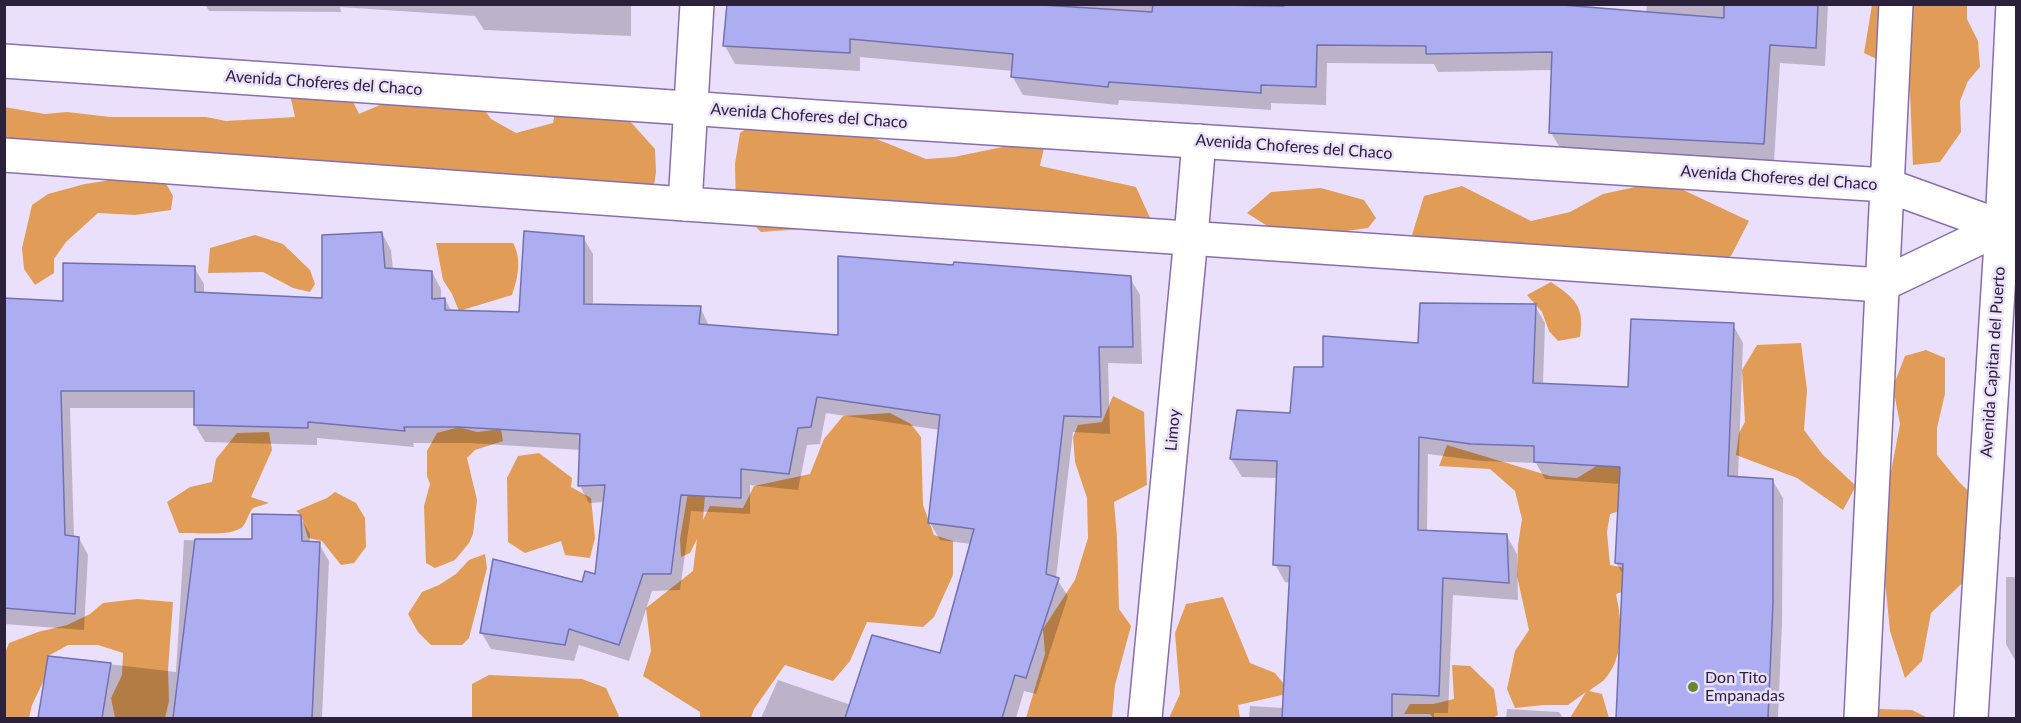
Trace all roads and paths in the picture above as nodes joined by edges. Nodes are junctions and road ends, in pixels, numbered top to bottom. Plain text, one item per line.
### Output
1 (697, 4) edge
2 (1896, 4) edge
3 (2013, 4) edge
4 (4, 61) edge
5 (690, 108) junction
6 (1199, 141) junction
7 (4, 155) edge
8 (1886, 185) junction
9 (685, 204) junction
10 (2009, 227) edge
11 (1191, 237) junction
12 (1881, 285) junction
13 (1145, 718) edge
14 (1861, 718) edge
15 (1971, 718) edge

1 - 5 street
2 - 8 street
3 - 10 street, Avenida Capitan del Puerto
4 - 5 street, Avenida Choferes del Chaco
5 - 6 street, Avenida Choferes del Chaco
5 - 9 street
6 - 8 street, Avenida Choferes del Chaco
6 - 11 street, Limoy
7 - 9 street
8 - 10 street, Avenida Choferes del Chaco
8 - 12 street
9 - 11 street
10 - 12 street
10 - 15 street, Avenida Capitan del Puerto
11 - 12 street
11 - 13 street, Limoy
12 - 14 street

